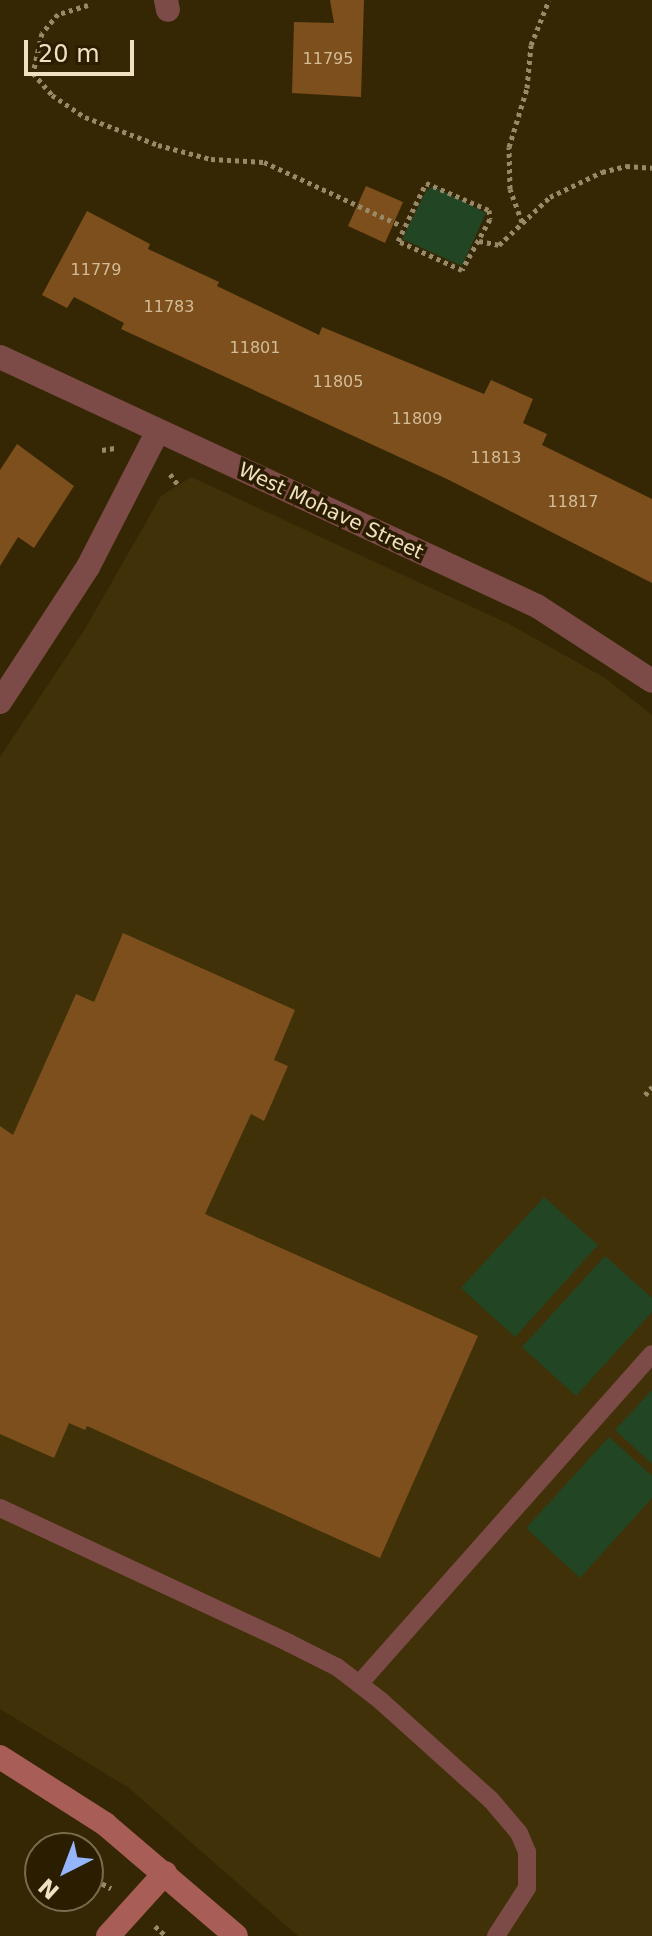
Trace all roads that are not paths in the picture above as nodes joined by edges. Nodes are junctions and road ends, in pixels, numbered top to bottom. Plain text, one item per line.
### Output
1 (0, 357) edge
2 (158, 431) junction
3 (652, 681) edge
4 (0, 702) edge
5 (652, 1354) edge
6 (0, 1508) edge
7 (359, 1684) junction
8 (0, 1757) edge
9 (165, 1873) junction
10 (108, 1936) edge
11 (236, 1936) edge
12 (496, 1936) edge

1 - 2 street, West Mohave Street
2 - 3 street, West Mohave Street
2 - 4 street
5 - 7 lane
6 - 7 lane
7 - 12 lane
8 - 9 street
9 - 10 street
9 - 11 street

